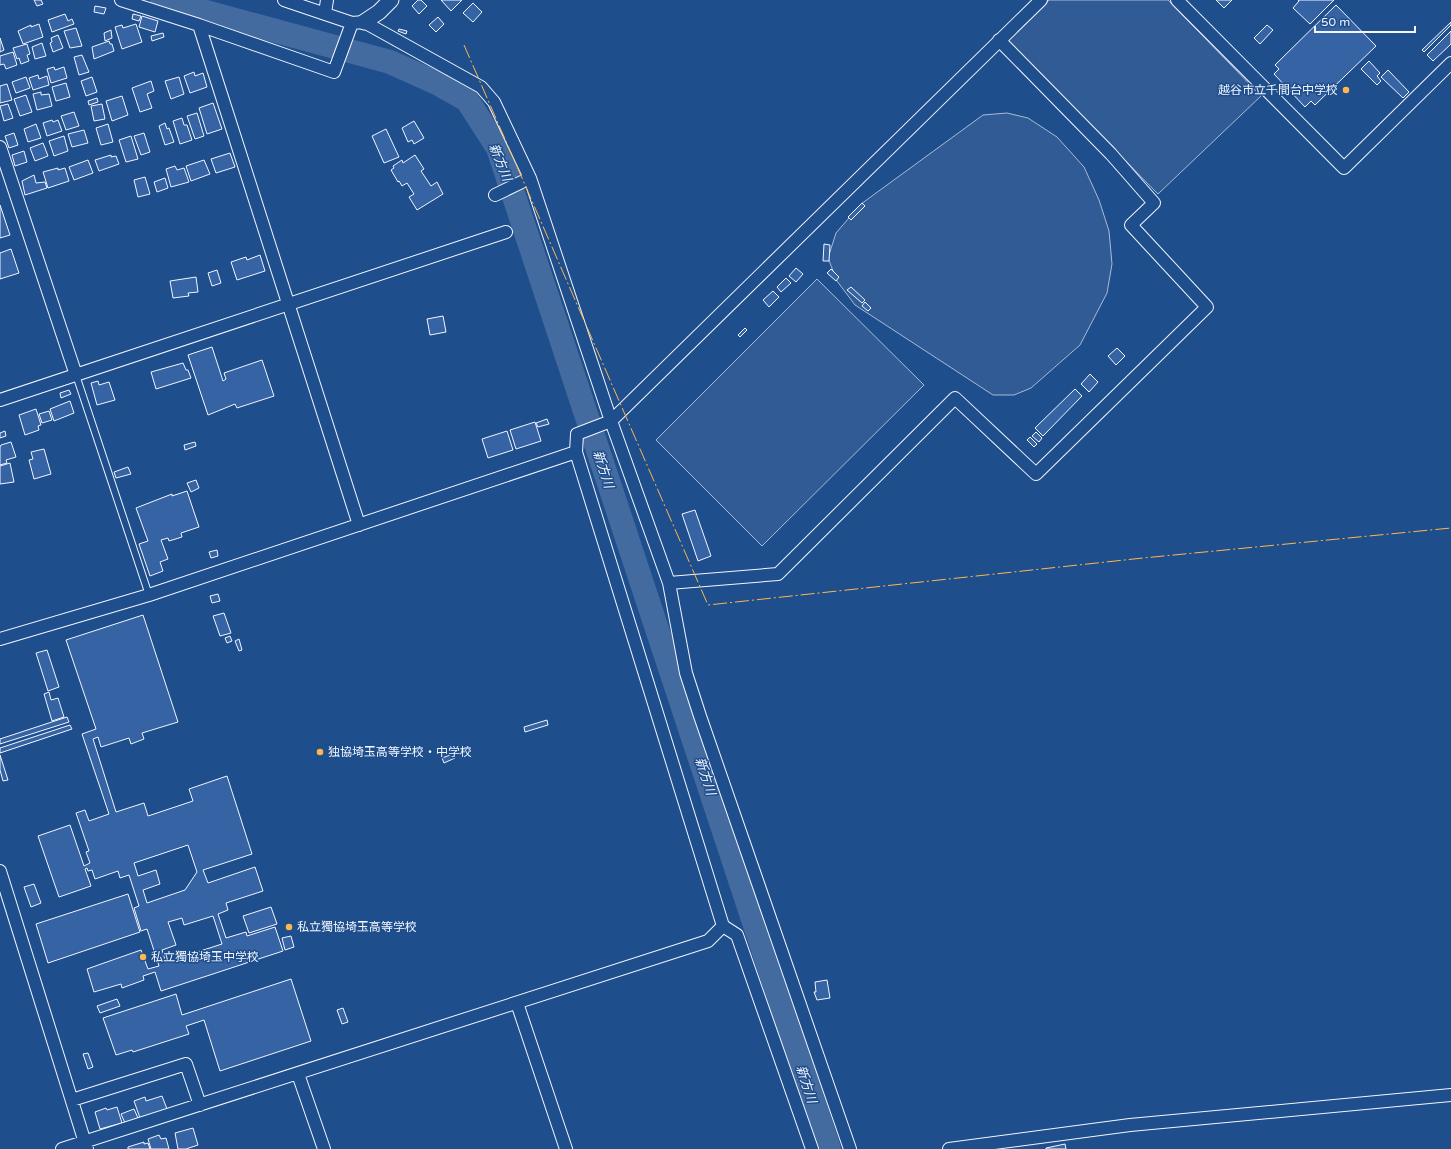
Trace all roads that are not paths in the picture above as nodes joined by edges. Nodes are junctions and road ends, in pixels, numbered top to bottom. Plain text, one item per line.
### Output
1 (121, 0) edge
2 (284, 0) edge
3 (327, 0) edge
4 (391, 0) edge
5 (1041, 0) edge
6 (1177, 0) edge
7 (325, 13) junction
8 (358, 22) junction
9 (199, 25) junction
10 (999, 40) junction
11 (1451, 63) edge
12 (0, 147) edge
13 (530, 178) junction
14 (496, 195) dead end
15 (506, 232) dead end
16 (287, 305) junction
17 (76, 375) junction
18 (0, 400) edge
19 (605, 424) junction
20 (576, 452) junction
21 (359, 525) junction
22 (669, 583) junction
23 (149, 595) junction
24 (0, 639) edge
25 (0, 871) edge
26 (723, 926) junction
27 (517, 1003) junction
28 (298, 1074) junction
29 (1451, 1095) edge
30 (72, 1100) junction
31 (200, 1105) junction
32 (86, 1146) edge
33 (62, 1149) edge
34 (324, 1149) edge
35 (566, 1149) edge
36 (812, 1149) edge
37 (850, 1149) edge
38 (949, 1149) edge

1 - 9 street
2 - 7 street
3 - 7 street
4 - 8 street
5 - 10 street
6 - 11 street
7 - 8 street
8 - 9 street
8 - 13 street
9 - 16 street
10 - 19 street
10 - 22 street
12 - 17 street
13 - 14 street
13 - 19 street
15 - 16 street
16 - 17 street
16 - 21 street
17 - 18 street
17 - 23 lane
19 - 20 street
19 - 22 street
20 - 21 street
20 - 26 street
21 - 23 street
22 - 37 street
23 - 24 street
25 - 30 street
26 - 27 street
26 - 36 street
27 - 28 street
27 - 35 street
28 - 31 street
28 - 34 street
29 - 38 street
30 - 31 street
30 - 32 street
31 - 32 street
32 - 33 street

